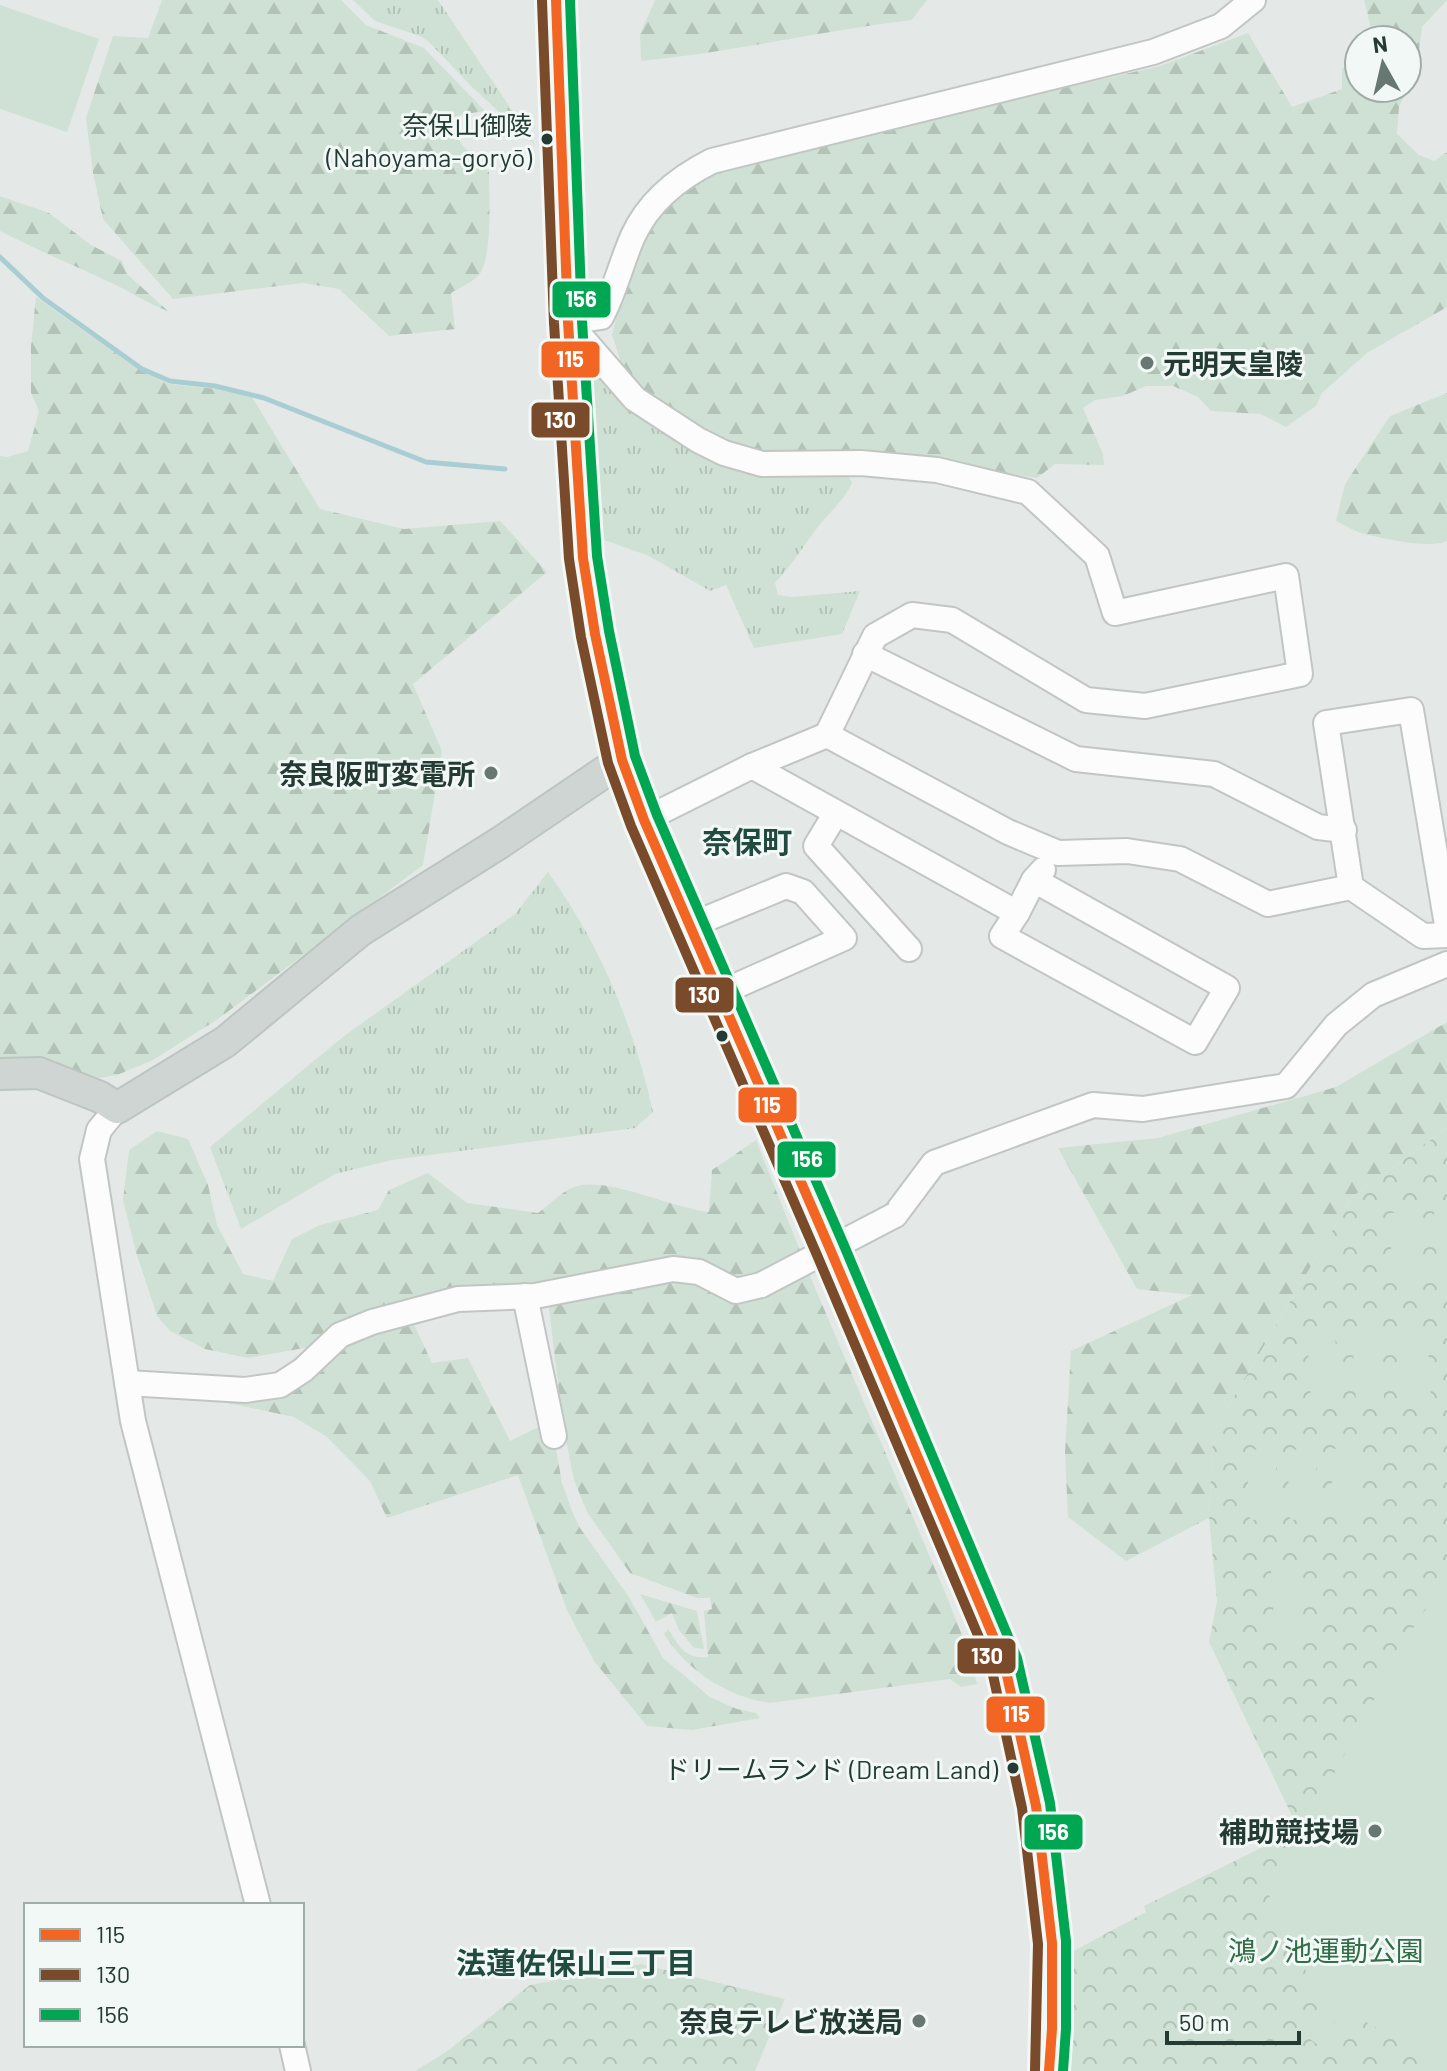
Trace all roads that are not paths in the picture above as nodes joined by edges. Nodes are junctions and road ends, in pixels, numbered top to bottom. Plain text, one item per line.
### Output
1 (556, 0) edge
2 (1253, 0) edge
3 (568, 322) junction
4 (865, 654) junction
5 (827, 735) junction
6 (622, 760) junction
7 (752, 766) junction
8 (836, 813) junction
9 (644, 820) junction
10 (1344, 830) junction
11 (1058, 853) junction
12 (1034, 880) junction
13 (1351, 887) junction
14 (1017, 913) junction
15 (1447, 925) edge
16 (689, 926) junction
17 (1447, 935) edge
18 (909, 949) dead end
19 (1447, 964) edge
20 (720, 993) junction
21 (0, 1074) edge
22 (117, 1108) junction
23 (525, 1296) junction
24 (127, 1383) junction
25 (554, 1436) dead end
26 (257, 1903) edge
27 (292, 2047) edge
28 (298, 2071) edge
29 (1049, 2071) edge

1 - 3 main road
2 - 3 street
3 - 4 street
3 - 6 main road
4 - 5 street
4 - 10 street
5 - 7 street
5 - 11 street
6 - 9 main road
6 - 22 main road
7 - 8 street
7 - 9 street
8 - 14 street
8 - 18 street
9 - 16 main road
10 - 13 street
10 - 15 street
11 - 12 street
11 - 13 street
12 - 14 street
12 - 14 street
13 - 17 street
16 - 20 main road
16 - 20 street
19 - 23 street, bridge
20 - 29 main road
21 - 22 main road
22 - 24 street
23 - 24 street
23 - 25 street
24 - 26 street
27 - 28 street

